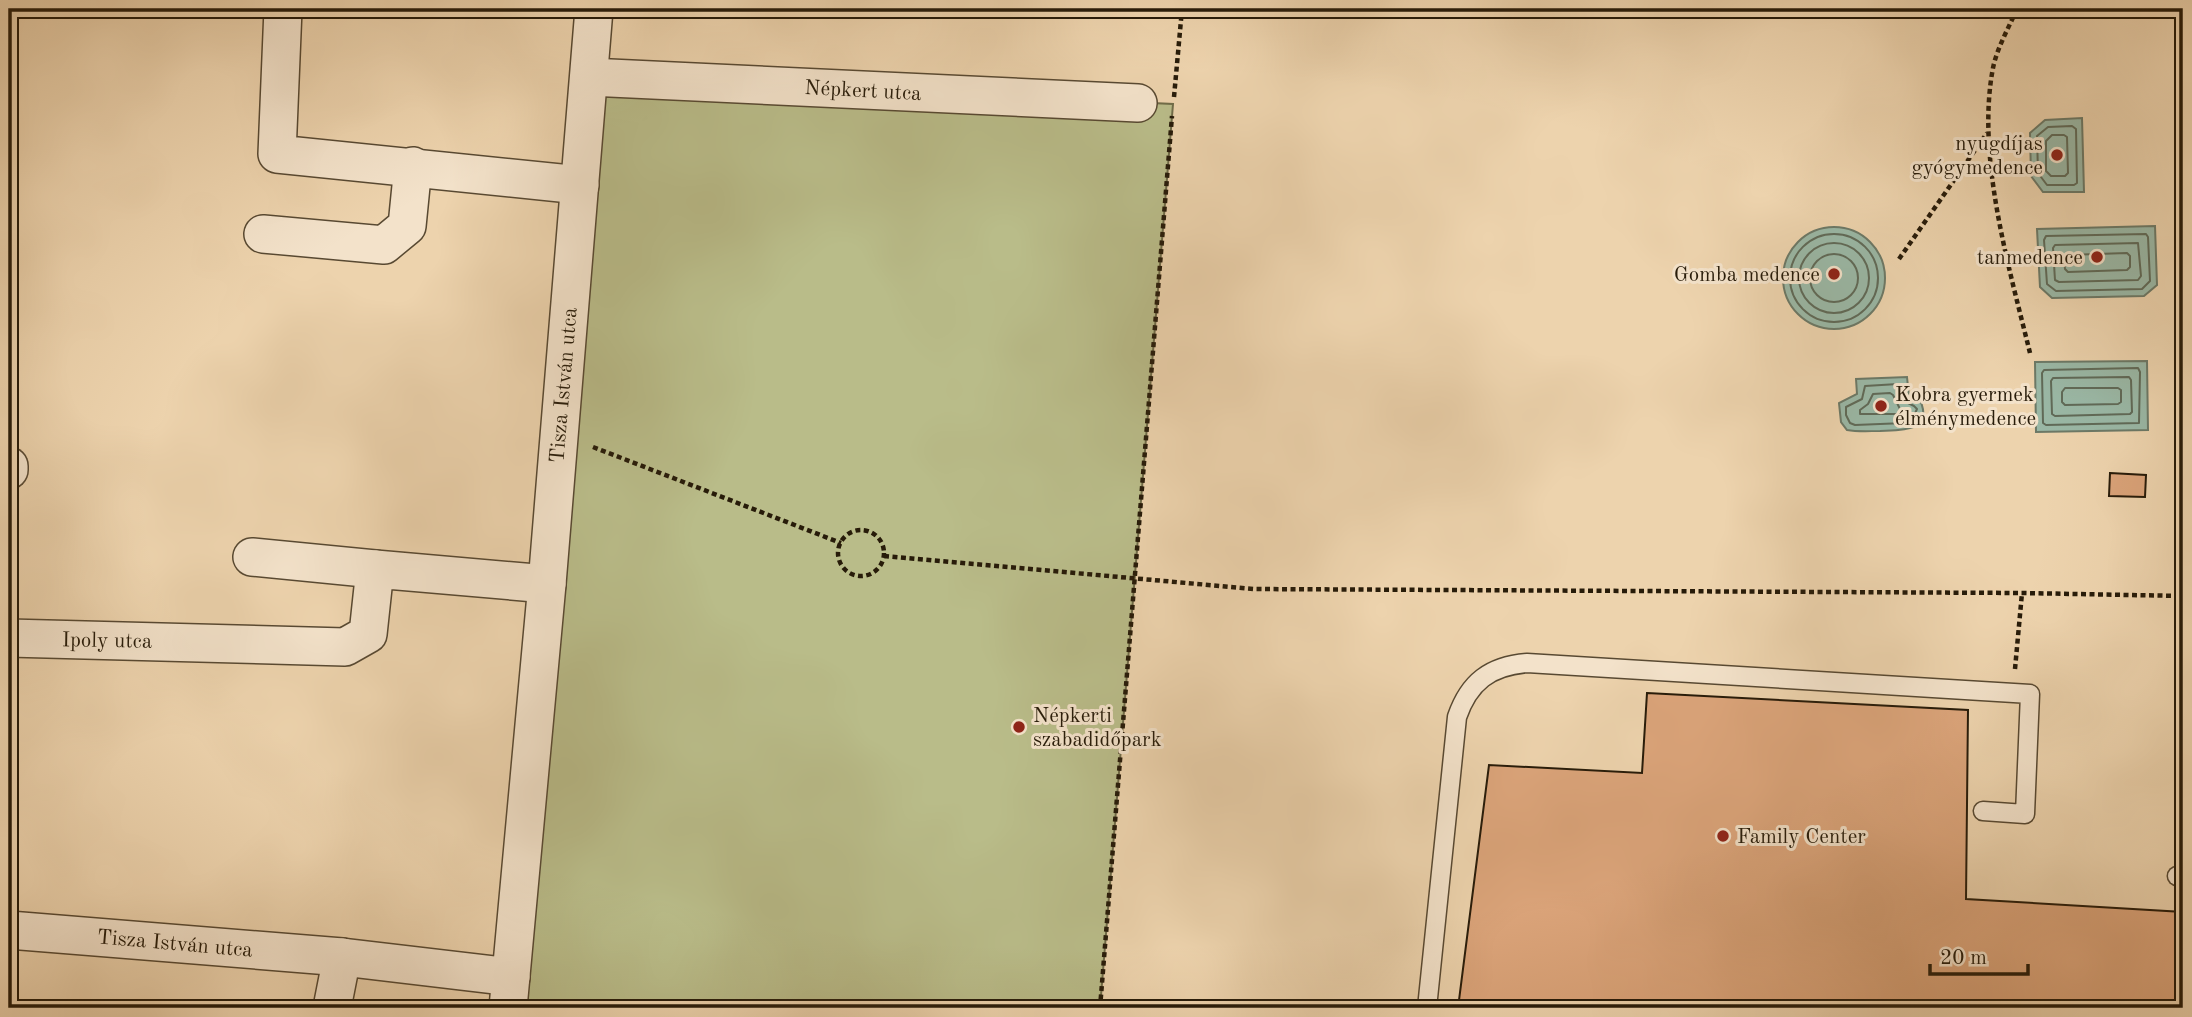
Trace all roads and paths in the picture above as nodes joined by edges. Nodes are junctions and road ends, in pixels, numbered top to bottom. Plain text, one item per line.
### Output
1 (284, 9) edge
2 (594, 9) edge
3 (1182, 9) edge
4 (2017, 9) edge
5 (589, 78) junction
6 (1138, 103) dead end
7 (1988, 132) junction
8 (414, 166) junction
9 (580, 185) junction
10 (263, 234) dead end
11 (1899, 259) dead end
12 (2030, 353) dead end
13 (559, 434) junction
14 (841, 543) junction
15 (884, 556) junction
16 (252, 557) dead end
17 (375, 569) junction
18 (1135, 579) junction
19 (547, 584) junction
20 (2022, 593) junction
21 (2183, 596) edge
22 (9, 638) edge
23 (2013, 693) junction
24 (1983, 811) dead end
25 (9, 930) edge
26 (342, 957) junction
27 (509, 992) edge
28 (331, 1008) edge
29 (1100, 1008) edge
30 (1427, 1008) edge

1 - 8 street
2 - 5 street, Tisza István utca
3 - 18 path
4 - 7 path
5 - 6 street, Népkert utca
5 - 9 street, Tisza István utca
7 - 11 path
7 - 12 path
8 - 9 street
8 - 10 street
9 - 13 street, Tisza István utca
13 - 14 path
13 - 19 street, Tisza István utca
14 - 15 path
14 - 15 path
15 - 18 path
16 - 17 street
17 - 19 street
17 - 22 street, Ipoly utca
18 - 20 path
18 - 29 path
19 - 27 street, Tisza István utca
20 - 21 path
20 - 23 path
23 - 24 lane
23 - 30 lane
25 - 26 street, Tisza István utca
26 - 27 street, Tisza István utca
26 - 28 street

